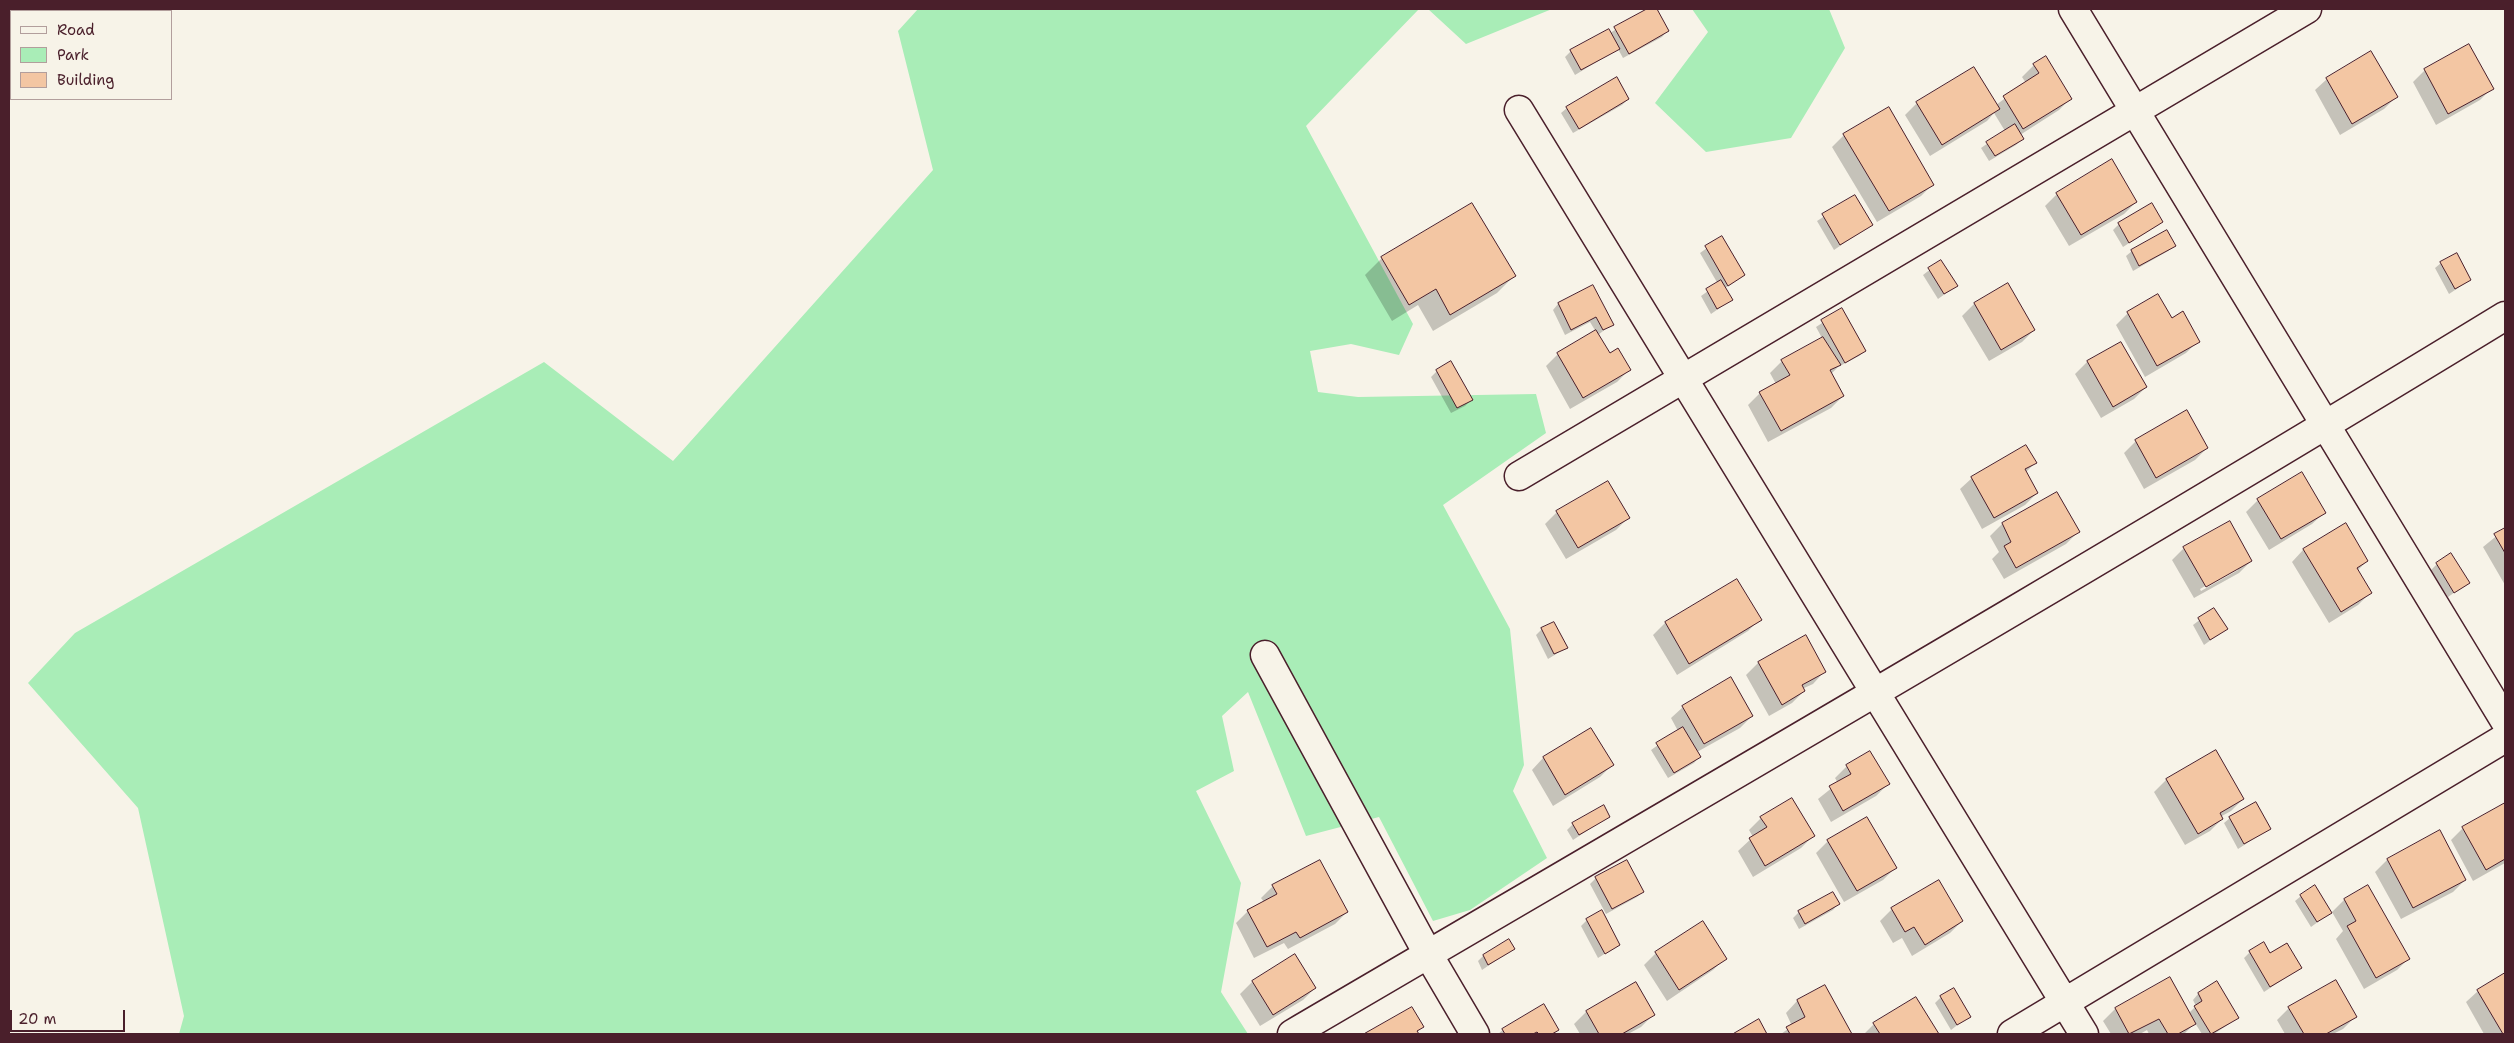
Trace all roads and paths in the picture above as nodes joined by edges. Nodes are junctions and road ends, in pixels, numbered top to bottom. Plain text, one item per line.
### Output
1 (2073, 9) edge
2 (2307, 9) edge
3 (1519, 110) dead end
4 (2137, 111) junction
5 (2505, 316) edge
6 (1682, 379) junction
7 (2326, 425) junction
8 (1519, 476) dead end
9 (1265, 655) dead end
10 (1874, 694) junction
11 (2505, 722) edge
12 (2505, 738) edge
13 (1428, 954) junction
14 (2065, 1003) junction
15 (1292, 1034) edge
16 (1475, 1034) edge
17 (2012, 1034) edge
18 (2084, 1034) edge

1 - 4 street
2 - 4 street
3 - 6 street
4 - 6 street
4 - 7 street
5 - 7 street
6 - 8 street
6 - 10 street
7 - 10 street
7 - 11 street
9 - 13 street
10 - 13 street
10 - 14 street
12 - 14 street
13 - 15 street
13 - 16 street
14 - 17 street
14 - 18 street

